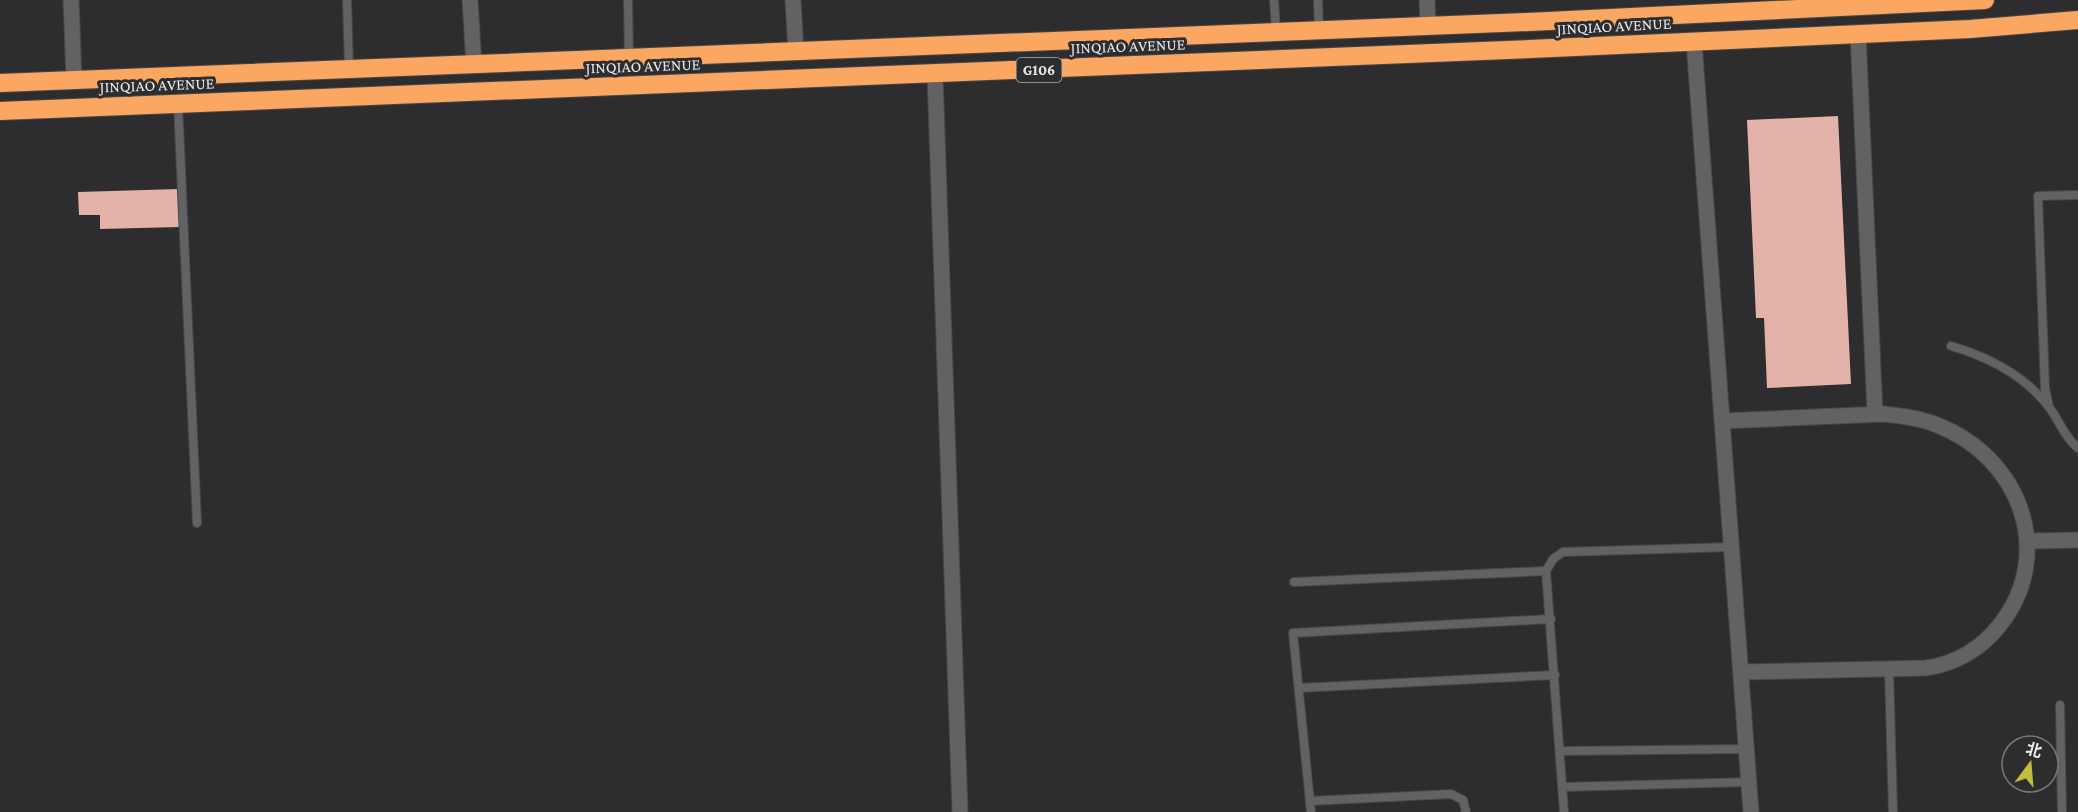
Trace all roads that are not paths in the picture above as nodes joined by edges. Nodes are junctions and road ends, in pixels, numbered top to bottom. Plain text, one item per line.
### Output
1 (71, 0) edge
2 (347, 0) edge
3 (470, 0) edge
4 (628, 0) edge
5 (793, 0) edge
6 (1274, 0) edge
7 (1318, 0) edge
8 (1427, 0) edge
9 (1985, 0) edge
10 (1905, 2) edge
11 (2078, 20) edge
12 (1428, 26) junction
13 (1319, 30) junction
14 (1276, 32) junction
15 (1858, 34) junction
16 (1694, 42) junction
17 (796, 52) junction
18 (629, 58) junction
19 (474, 64) junction
20 (349, 69) junction
21 (935, 74) junction
22 (74, 80) junction
23 (0, 83) edge
24 (178, 104) junction
25 (0, 111) edge
26 (2078, 195) edge
27 (1951, 346) dead end
28 (2049, 406) junction
29 (1875, 414) junction
30 (1722, 421) junction
31 (2078, 448) edge
32 (197, 523) dead end
33 (2078, 540) edge
34 (2027, 541) junction
35 (1732, 547) junction
36 (1546, 571) junction
37 (1294, 582) dead end
38 (1551, 619) junction
39 (1888, 670) junction
40 (1741, 672) junction
41 (1555, 675) junction
42 (1299, 688) junction
43 (2060, 705) dead end
44 (1746, 748) junction
45 (1561, 751) junction
46 (1749, 782) junction
47 (1563, 787) junction
48 (1310, 801) junction
49 (960, 812) edge
50 (1311, 812) edge
51 (1466, 812) edge
52 (1564, 812) edge
53 (1751, 812) edge
54 (1893, 812) edge
55 (2062, 812) edge

1 - 22 street
2 - 20 lane
3 - 19 street
4 - 18 lane
5 - 17 street
6 - 14 lane
7 - 13 lane
8 - 12 street
9 - 10 highway, JINQIAO AVENUE / G106
10 - 12 highway, JINQIAO AVENUE / G106
11 - 15 highway, JINQIAO AVENUE / G106
12 - 13 highway, JINQIAO AVENUE / G106
13 - 14 highway, JINQIAO AVENUE / G106
14 - 17 highway, JINQIAO AVENUE / G106
15 - 16 highway, JINQIAO AVENUE / G106
15 - 29 street
16 - 21 highway, JINQIAO AVENUE / G106
16 - 30 street
17 - 18 highway, JINQIAO AVENUE / G106
18 - 19 highway, JINQIAO AVENUE / G106
19 - 20 highway, JINQIAO AVENUE / G106
20 - 22 highway, JINQIAO AVENUE / G106
21 - 24 highway, JINQIAO AVENUE / G106
21 - 49 street
22 - 23 highway, JINQIAO AVENUE / G106
24 - 25 highway, JINQIAO AVENUE / G106
24 - 32 lane
26 - 28 lane
27 - 28 lane
28 - 31 lane
29 - 30 street
29 - 34 street
30 - 35 street
33 - 34 street
34 - 39 street
35 - 36 lane
35 - 40 street
36 - 37 lane
36 - 38 lane
38 - 41 lane
38 - 42 lane
39 - 40 street
39 - 54 lane
40 - 44 street
41 - 42 lane
41 - 45 lane
42 - 48 lane
43 - 55 lane
44 - 45 lane
44 - 46 street
45 - 47 lane
46 - 47 lane
46 - 53 street
47 - 52 lane
48 - 50 lane
48 - 51 lane

